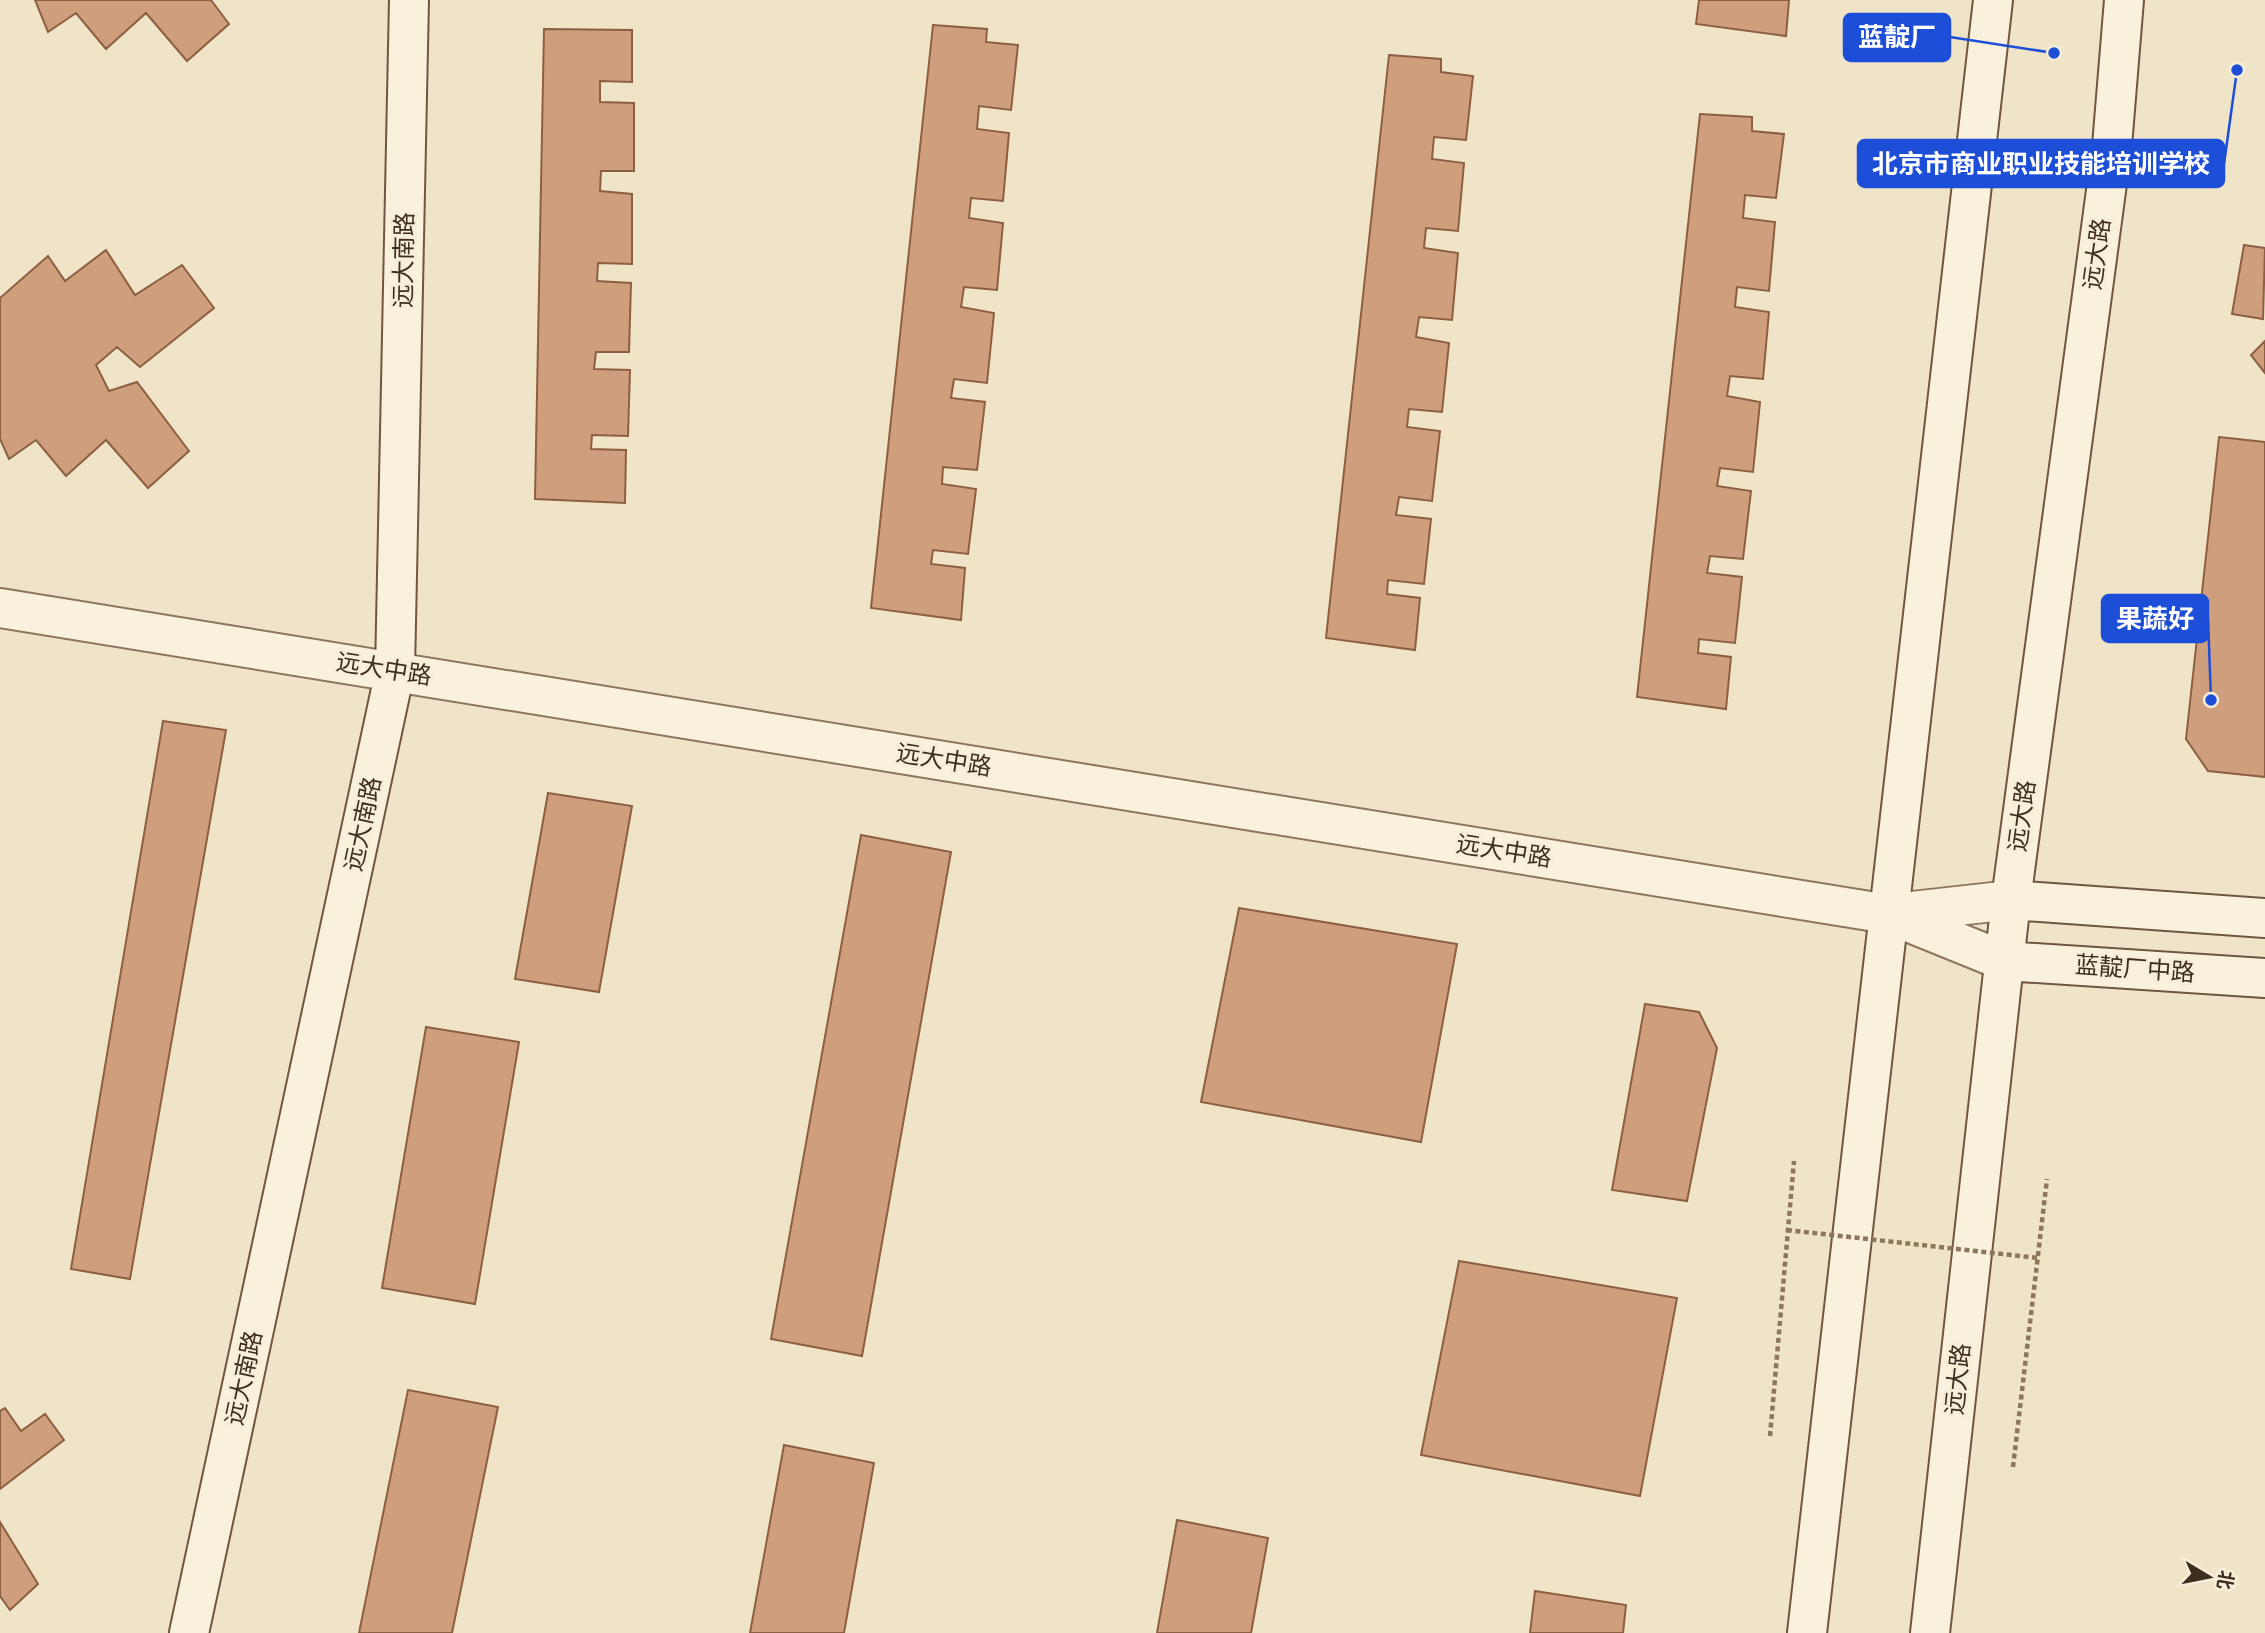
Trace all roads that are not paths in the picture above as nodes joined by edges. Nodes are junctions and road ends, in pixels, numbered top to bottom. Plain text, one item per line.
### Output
1 (409, 0) edge
2 (1993, 0) edge
3 (2124, 0) edge
4 (0, 608) edge
5 (395, 671) junction
6 (2011, 900) junction
7 (1888, 914) junction
8 (2265, 918) edge
9 (2004, 961) junction
10 (2265, 978) edge
11 (189, 1633) edge
12 (1807, 1633) edge
13 (1930, 1633) edge

1 - 5 street, 远大南路
2 - 7 street
3 - 6 street, 远大路
4 - 5 street, 远大中路
5 - 7 street, 远大中路
5 - 11 street, 远大南路
6 - 7 street
6 - 8 street
6 - 9 street, 远大路
7 - 9 street, 蓝靛厂中路
7 - 12 street
9 - 10 street, 蓝靛厂中路
9 - 13 street, 远大路

